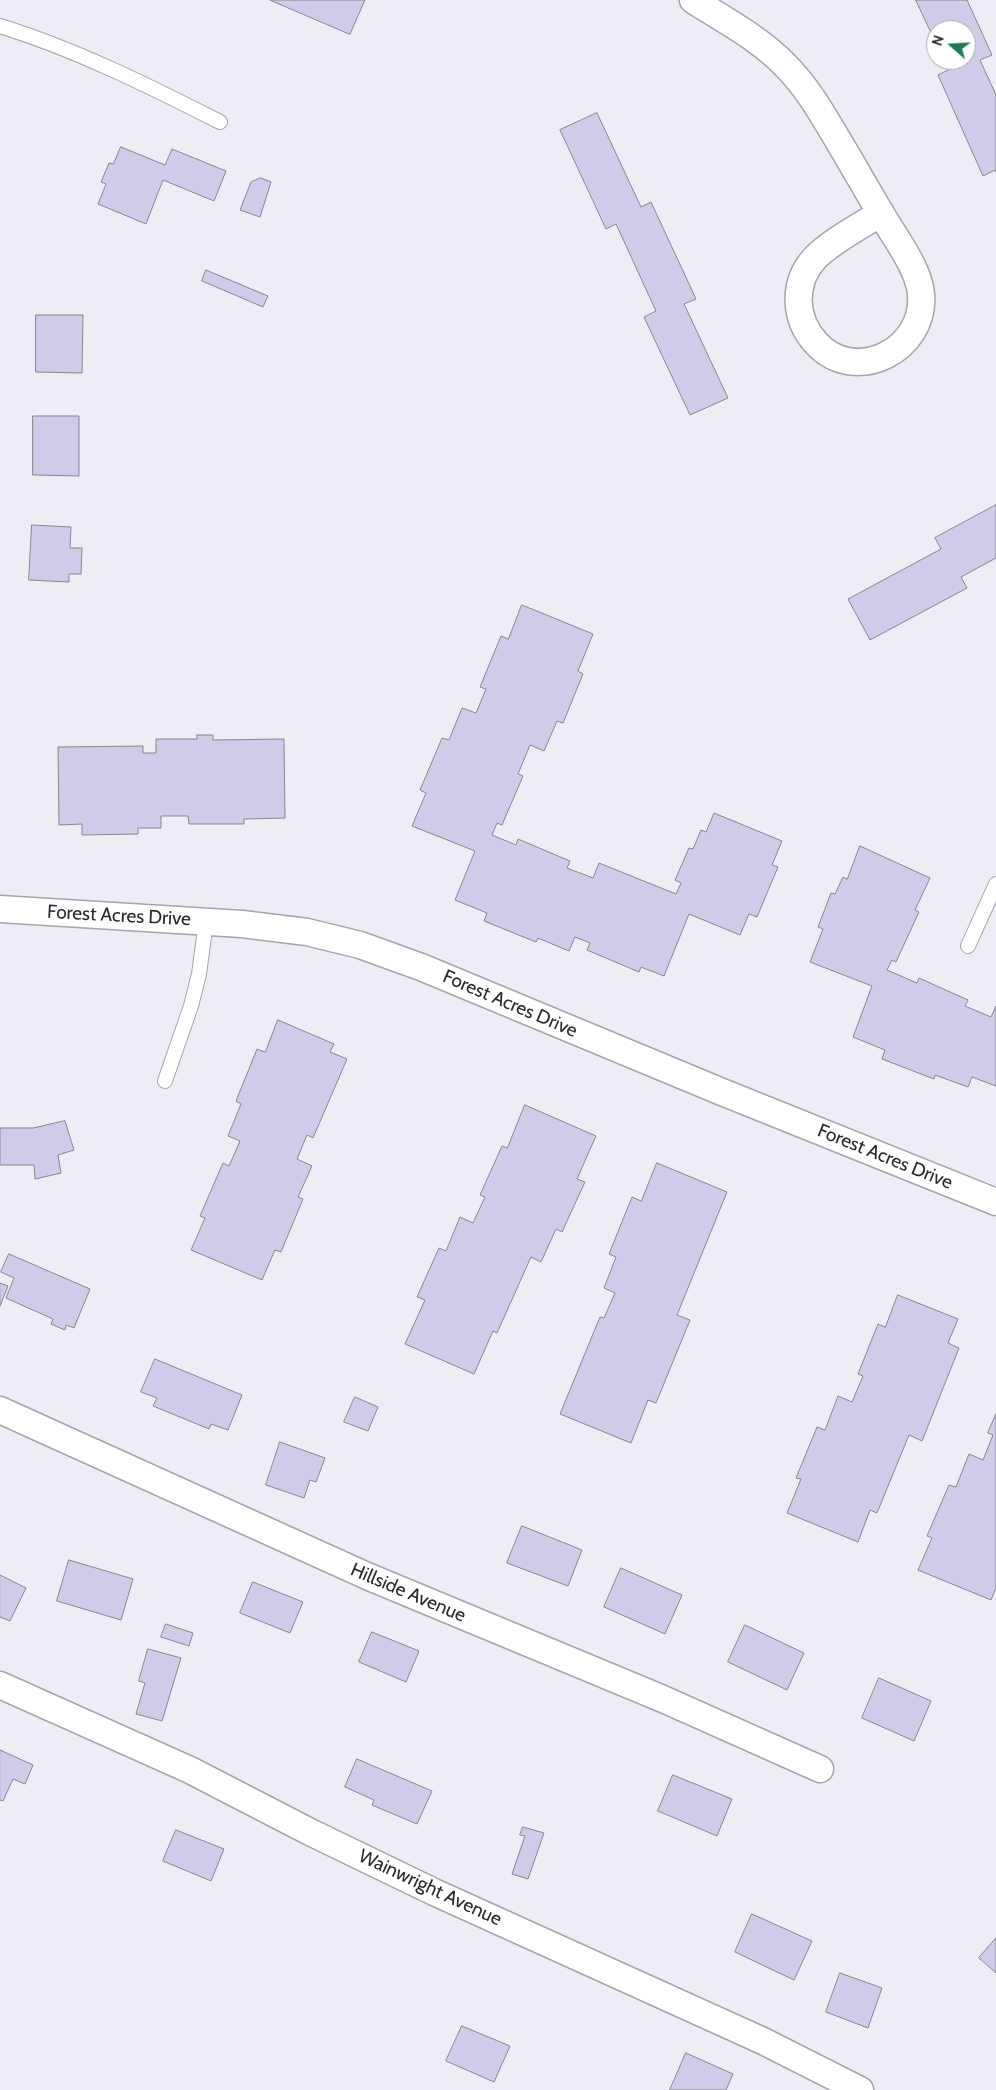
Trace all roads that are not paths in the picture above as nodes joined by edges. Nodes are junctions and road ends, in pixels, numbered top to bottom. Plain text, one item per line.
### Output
1 (693, 0) edge
2 (0, 26) edge
3 (220, 122) dead end
4 (881, 213) junction
5 (996, 884) edge
6 (0, 909) edge
7 (206, 922) junction
8 (968, 946) dead end
9 (165, 1081) dead end
10 (996, 1202) edge
11 (0, 1410) edge
12 (0, 1685) edge
13 (820, 1769) dead end
14 (860, 2090) edge

1 - 4 street
2 - 3 lane
4 - 4 street
5 - 8 lane
6 - 7 street, Forest Acres Drive
7 - 9 lane
7 - 10 street, Forest Acres Drive
11 - 13 street, Hillside Avenue
12 - 14 street, Wainwright Avenue

